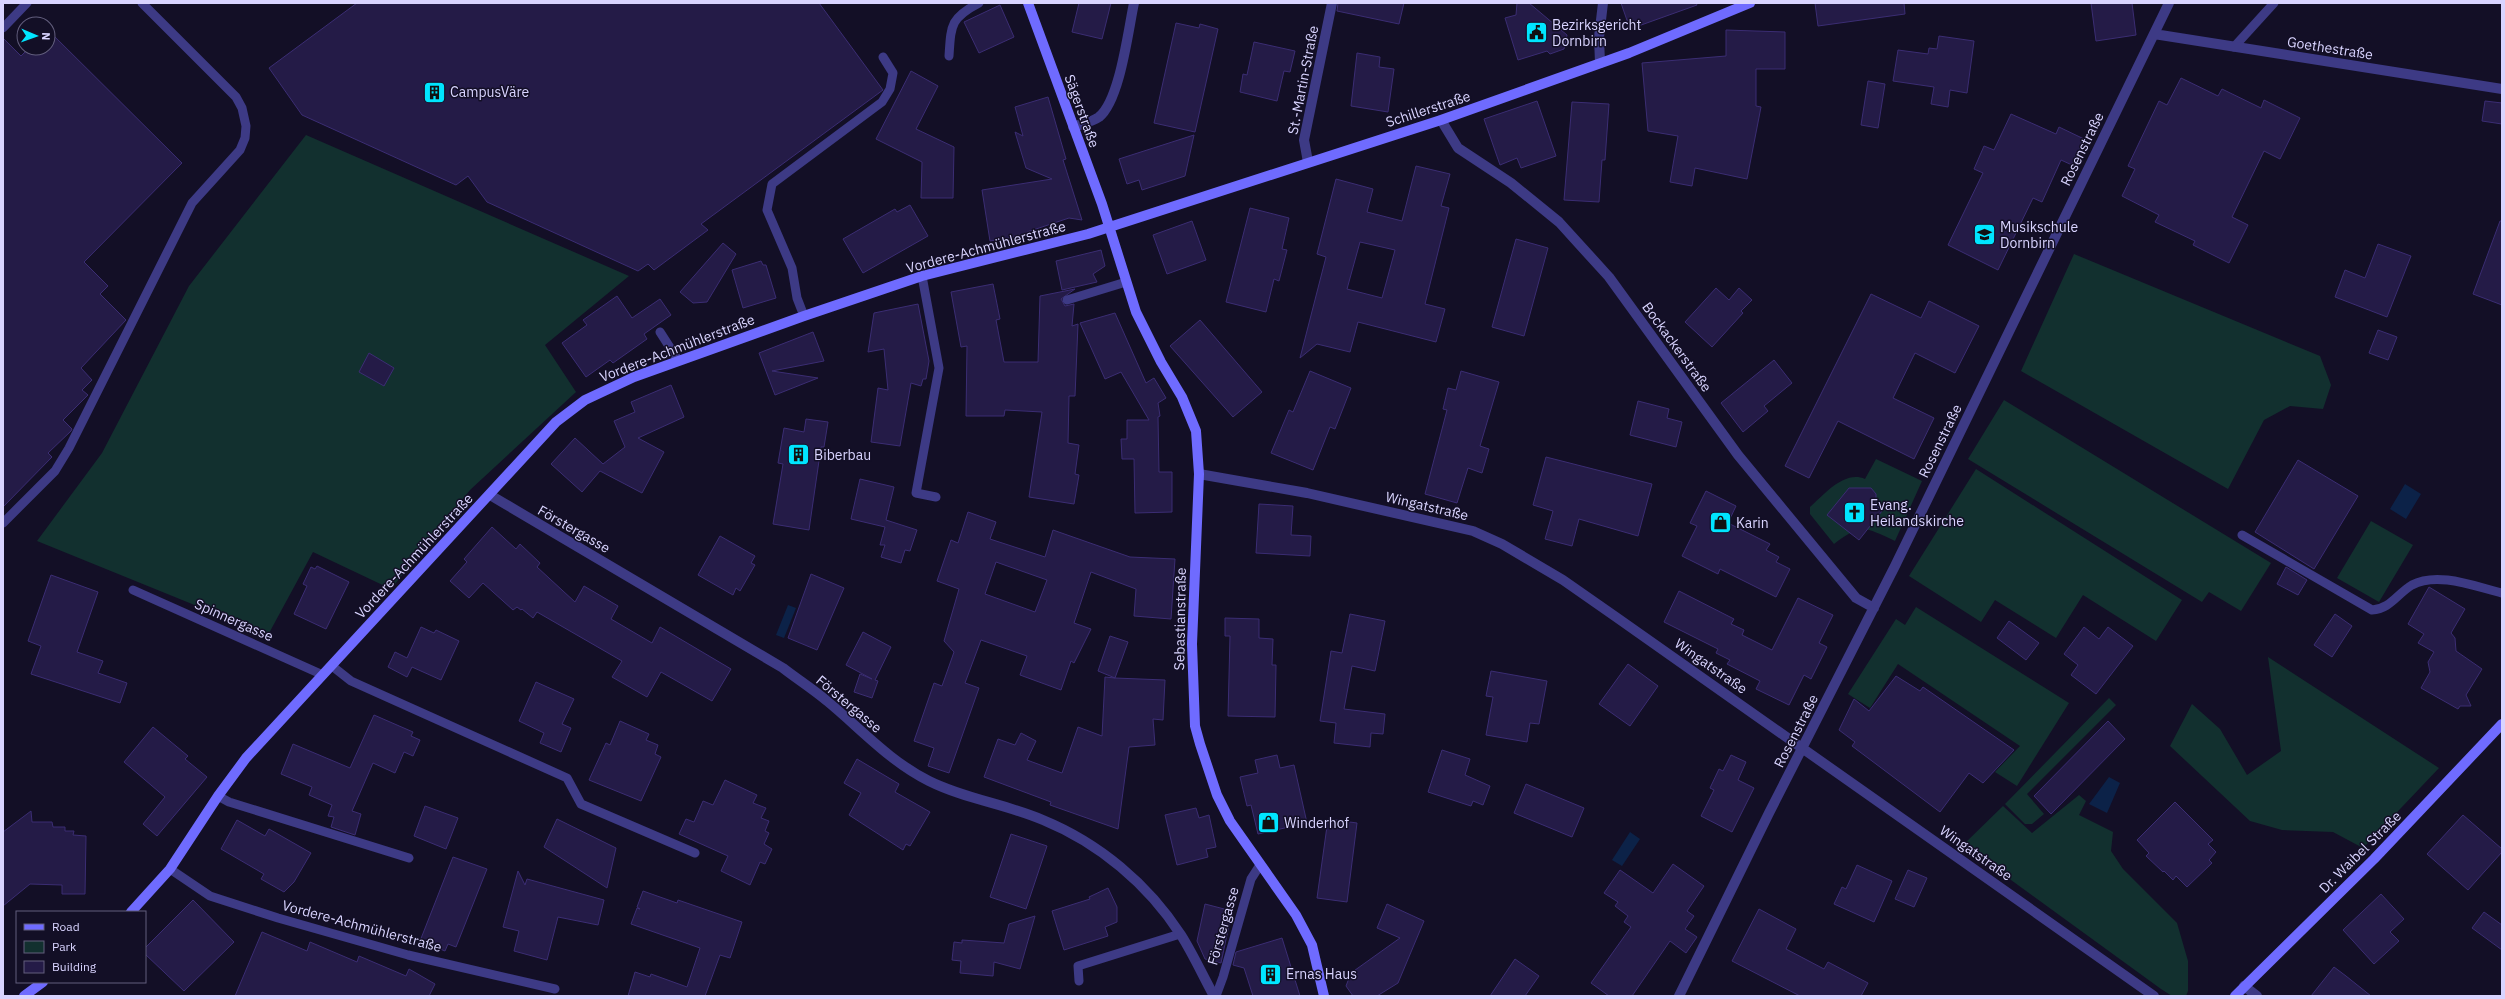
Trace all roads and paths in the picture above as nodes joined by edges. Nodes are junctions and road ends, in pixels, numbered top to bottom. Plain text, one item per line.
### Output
1 (27, 3) edge
2 (142, 3) edge
3 (979, 3) edge
4 (1028, 3) edge
5 (1134, 3) edge
6 (1332, 3) edge
7 (1603, 3) edge
8 (1750, 3) edge
9 (2169, 3) edge
10 (2274, 3) edge
11 (3, 28) edge
12 (2154, 34) junction
13 (2234, 47) junction
14 (949, 56) dead end
15 (883, 57) dead end
16 (1600, 63) junction
17 (2502, 89) edge
18 (1441, 120) junction
19 (1073, 127) junction
20 (1308, 162) junction
21 (1110, 228) junction
22 (922, 276) junction
23 (1126, 282) junction
24 (1067, 300) dead end
25 (804, 316) junction
26 (660, 332) dead end
27 (678, 360) junction
28 (1199, 474) junction
29 (490, 495) junction
30 (936, 497) dead end
31 (3, 523) edge
32 (2242, 535) dead end
33 (133, 590) dead end
34 (2502, 592) edge
35 (1874, 608) junction
36 (332, 666) junction
37 (323, 675) junction
38 (2502, 724) edge
39 (1803, 748) junction
40 (218, 796) junction
41 (695, 853) dead end
42 (409, 858) dead end
43 (1260, 865) junction
44 (170, 869) junction
45 (132, 911) edge
46 (1180, 934) junction
47 (1079, 981) dead end
48 (42, 983) edge
49 (2244, 986) junction
50 (555, 989) dead end
51 (24, 996) edge
52 (1215, 996) edge
53 (1324, 996) edge
54 (1679, 996) edge
55 (2154, 996) edge
56 (2235, 996) edge
57 (2257, 996) edge

1 - 11 lane
2 - 31 lane
3 - 14 lane
4 - 19 street, Sägerstraße
5 - 19 street
6 - 20 street, St.-Martin-Straße
7 - 16 street
8 - 16 street, Schillerstraße
9 - 12 street, Rosenstraße
10 - 13 lane
12 - 13 street, Goethestraße
12 - 35 street, Rosenstraße
13 - 17 street, Goethestraße
15 - 25 lane
16 - 18 street, Schillerstraße
18 - 20 street, Schillerstraße
18 - 35 street, Bockackerstraße
19 - 21 street, Sägerstraße
20 - 21 street, Schillerstraße
21 - 22 street, Vordere-Achmühlerstraße
21 - 23 street, Sebastianstraße
22 - 25 street, Vordere-Achmühlerstraße
22 - 30 lane
23 - 24 lane
23 - 28 street, Sebastianstraße
25 - 27 street, Vordere-Achmühlerstraße
26 - 27 lane
27 - 29 street, Vordere-Achmühlerstraße
28 - 39 street, Wingatstraße
28 - 43 street, Sebastianstraße
29 - 36 street, Vordere-Achmühlerstraße
29 - 46 street, Förstergasse
32 - 34 lane
33 - 37 lane, Spinnergasse
35 - 39 street, Rosenstraße
36 - 37 street, Vordere-Achmühlerstraße
36 - 41 lane
37 - 40 street, Vordere-Achmühlerstraße
38 - 49 street, Dr. Waibel Straße
39 - 54 street, Rosenstraße
39 - 55 street, Wingatstraße
40 - 42 lane
40 - 44 street, Vordere-Achmühlerstraße
43 - 52 lane, Förstergasse
43 - 53 street, Sebastianstraße
44 - 45 street, Vordere-Achmühlerstraße
44 - 50 lane, Vordere-Achmühlerstraße
46 - 47 lane
46 - 52 street, Förstergasse
48 - 51 street
49 - 56 street, Dr. Waibel Straße
49 - 57 street

